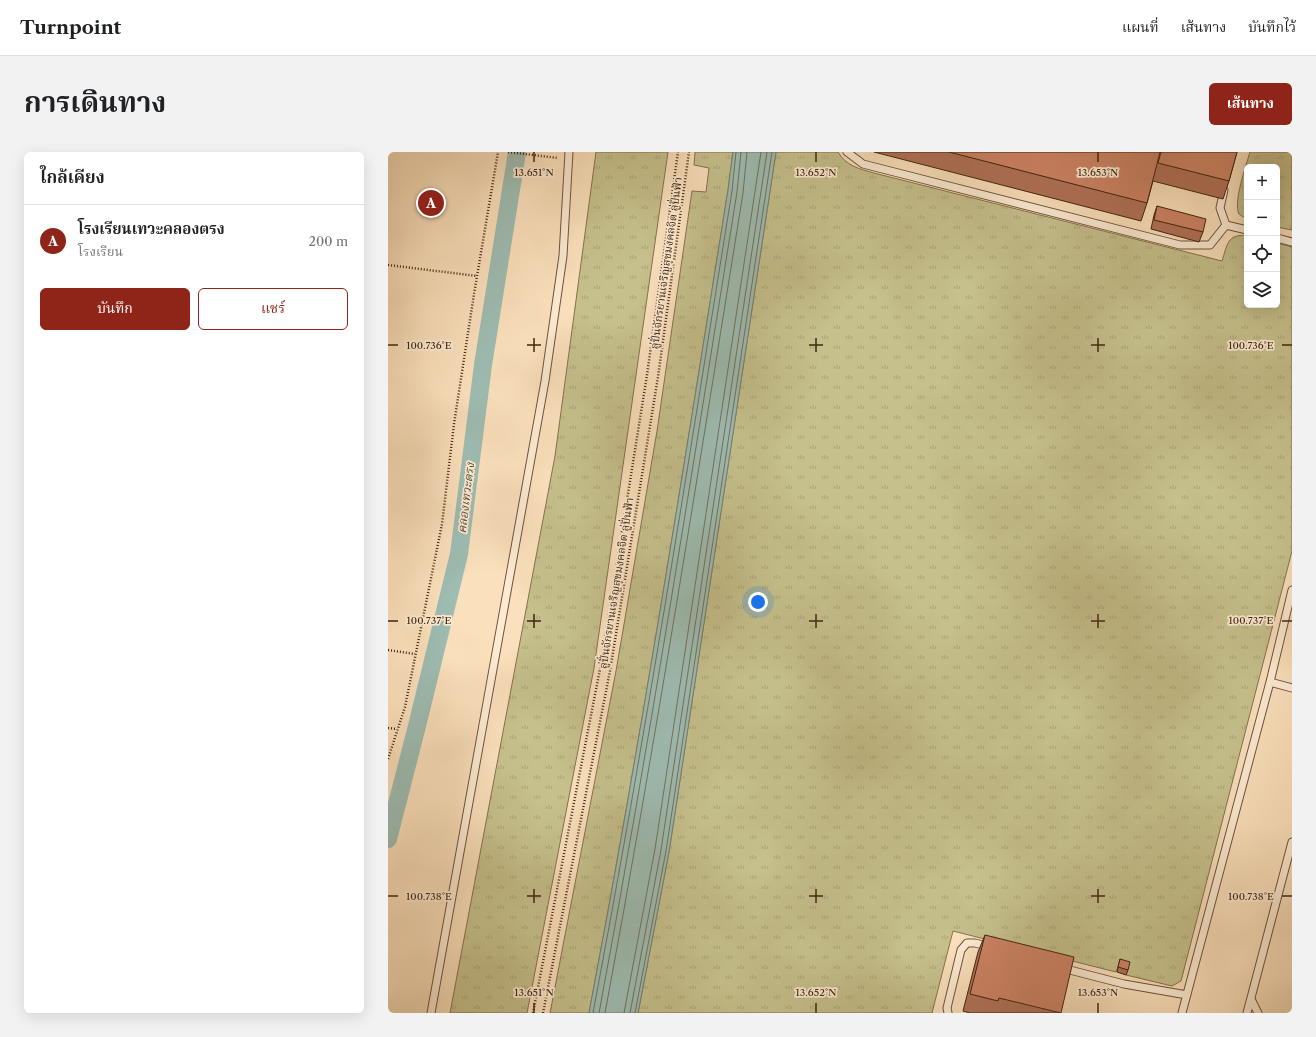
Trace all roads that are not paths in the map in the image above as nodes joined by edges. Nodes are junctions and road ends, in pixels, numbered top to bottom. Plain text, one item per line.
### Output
1 (569, 152) edge
2 (847, 152) edge
3 (1226, 185) edge
4 (1226, 225) junction
5 (1244, 229) edge
6 (1280, 239) edge
7 (1292, 242) edge
8 (1292, 590) edge
9 (1270, 682) junction
10 (1292, 688) edge
11 (1292, 842) edge
12 (997, 949) edge
13 (1056, 966) edge
14 (1187, 995) junction
15 (1251, 999) junction
16 (431, 1013) edge
17 (948, 1013) edge
18 (1182, 1013) edge
19 (1247, 1013) edge
20 (1258, 1013) edge

1 - 16 lane
2 - 4 lane
3 - 4 lane
4 - 5 lane
6 - 7 lane
8 - 9 lane
9 - 10 lane
9 - 14 lane
11 - 15 lane
12 - 17 lane
13 - 14 lane
14 - 18 lane
15 - 19 lane
15 - 20 lane

